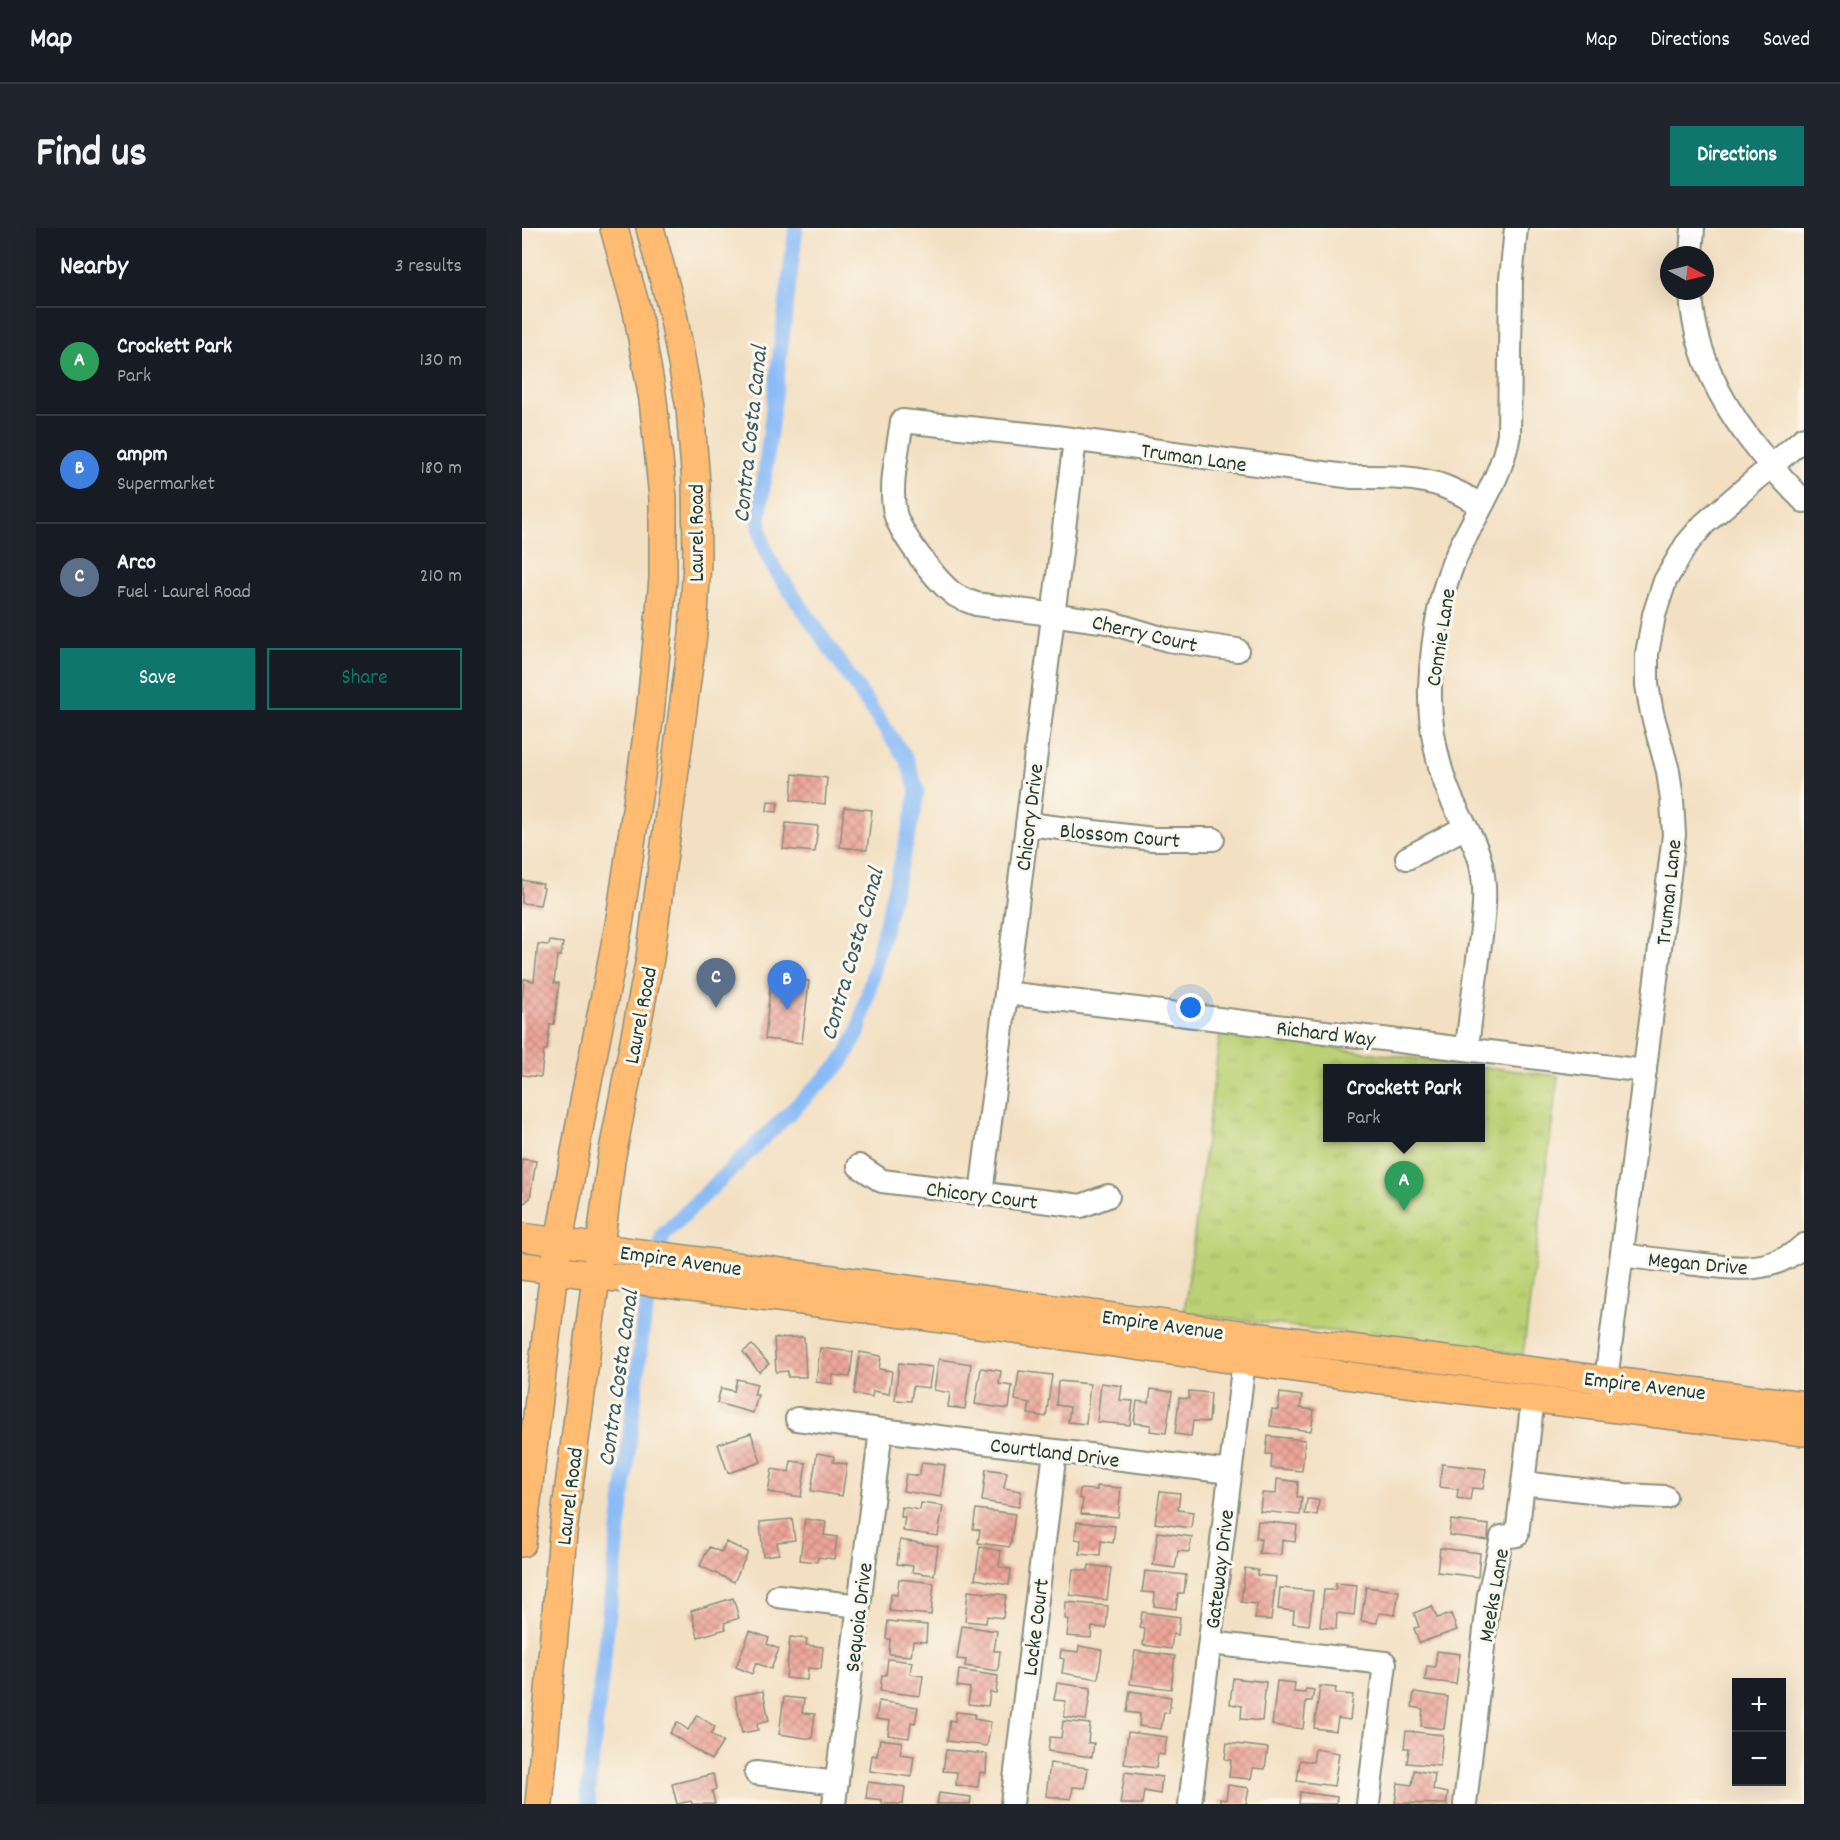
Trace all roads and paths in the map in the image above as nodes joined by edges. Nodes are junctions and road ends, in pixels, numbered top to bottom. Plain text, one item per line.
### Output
1 (614, 228) edge
2 (650, 228) edge
3 (1516, 228) edge
4 (1693, 228) edge
5 (1692, 246) edge
6 (1692, 300) edge
7 (902, 422) joint
8 (1804, 438) edge
9 (1074, 440) junction
10 (1771, 465) junction
11 (1804, 501) edge
12 (1481, 505) junction
13 (1053, 614) junction
14 (1237, 650) dead end
15 (635, 814) junction
16 (669, 819) junction
17 (1027, 824) junction
18 (1466, 827) junction
19 (1213, 839) dead end
20 (1407, 858) dead end
21 (1006, 993) junction
22 (1467, 1049) junction
23 (1645, 1071) junction
24 (859, 1166) dead end
25 (981, 1194) junction
26 (1108, 1196) dead end
27 (522, 1237) edge
28 (559, 1243) junction
29 (600, 1248) junction
30 (1801, 1254) edge
31 (1623, 1255) junction
32 (522, 1266) edge
33 (554, 1270) junction
34 (596, 1275) junction
35 (1247, 1335) junction
36 (1244, 1362) junction
37 (1607, 1379) junction
38 (1533, 1398) junction
39 (1804, 1405) edge
40 (1603, 1407) junction
41 (797, 1419) dead end
42 (881, 1430) junction
43 (1804, 1432) edge
44 (1055, 1451) junction
45 (1230, 1472) junction
46 (1523, 1483) junction
47 (1665, 1497) dead end
48 (522, 1543) edge
49 (778, 1596) dead end
50 (858, 1606) junction
51 (1210, 1642) junction
52 (756, 1773) dead end
53 (835, 1794) edge
54 (539, 1804) edge
55 (1012, 1804) edge
56 (1190, 1804) edge
57 (1368, 1804) edge
58 (1466, 1804) edge

1 - 15 main road, Laurel Road
2 - 16 main road, Laurel Road
3 - 12 street, Connie Lane
4 - 5 street
6 - 10 street
7 - 9 street, Truman Lane
7 - 13 street, Cherry Court
8 - 10 street, Truman Lane
9 - 12 street, Truman Lane
9 - 13 street, Chicory Drive
10 - 11 street
10 - 23 street, Truman Lane
12 - 18 street, Connie Lane
13 - 14 street, Cherry Court
13 - 17 street, Chicory Drive
15 - 16 main road
15 - 28 main road, Laurel Road
16 - 29 main road, Laurel Road
17 - 19 street, Blossom Court
17 - 21 street, Chicory Drive
18 - 20 street
18 - 22 street, Connie Lane
21 - 22 street, Richard Way
21 - 25 street, Chicory Drive
22 - 23 street, Richard Way
23 - 31 street, Truman Lane
24 - 25 street, Chicory Court
25 - 26 street, Chicory Court
27 - 28 main road, Empire Avenue
28 - 29 main road, Empire Avenue
28 - 33 main road, Laurel Road
29 - 34 main road, Laurel Road
29 - 35 main road, Empire Avenue
30 - 31 street, Megan Drive
31 - 37 street, Truman Lane
32 - 33 main road, Empire Avenue
33 - 34 main road, Empire Avenue
33 - 48 main road, Laurel Road
34 - 36 main road, Empire Avenue
34 - 54 main road, Laurel Road
35 - 36 street, Gateway Drive
35 - 37 main road, Empire Avenue
36 - 38 main road, Empire Avenue
36 - 45 street, Gateway Drive
37 - 39 main road, Empire Avenue
37 - 40 street, Truman Lane
38 - 40 main road, Empire Avenue
38 - 46 street, Meeks Lane
40 - 43 main road, Empire Avenue
41 - 42 street, Courtland Drive
42 - 44 street, Courtland Drive
42 - 50 street, Sequoia Drive
44 - 45 street, Courtland Drive
44 - 55 street, Locke Court
45 - 51 street, Gateway Drive
46 - 47 street
46 - 58 street, Meeks Lane
49 - 50 street
50 - 53 street, Sequoia Drive
51 - 56 street, Gateway Drive
51 - 57 street
52 - 53 street

